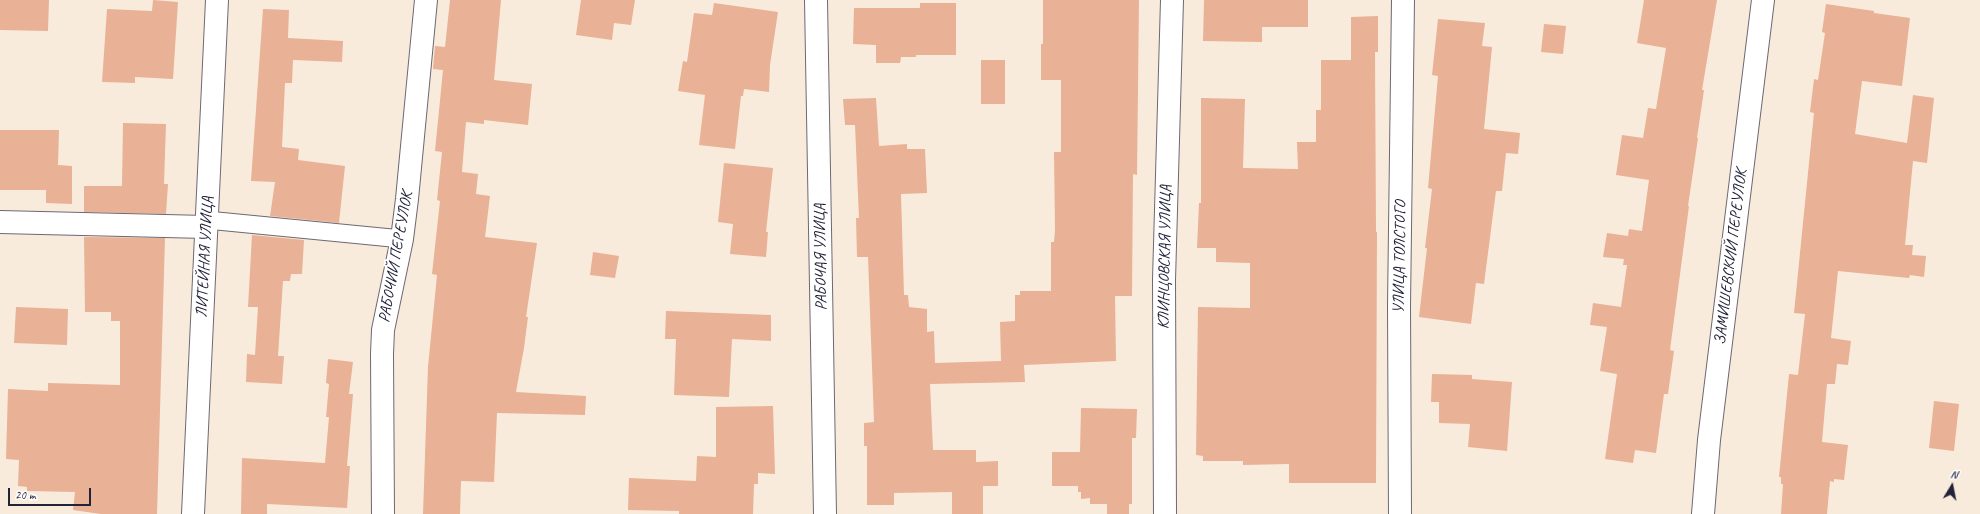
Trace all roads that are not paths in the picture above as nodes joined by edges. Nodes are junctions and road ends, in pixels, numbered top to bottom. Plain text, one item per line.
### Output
1 (217, 0) edge
2 (426, 0) edge
3 (816, 0) edge
4 (1172, 0) edge
5 (1403, 0) edge
6 (1763, 0) edge
7 (0, 222) edge
8 (207, 223) junction
9 (402, 239) junction
10 (193, 514) edge
11 (383, 514) edge
12 (825, 514) edge
13 (1165, 514) edge
14 (1400, 514) edge
15 (1703, 514) edge

1 - 8 street, ЛИТЕЙНАЯ УЛИЦА
2 - 9 street, РАБОЧИЙ ПЕРЕУЛОК
3 - 12 street, РАБОЧАЯ УЛИЦА
4 - 13 street, КЛИНЦОВСКАЯ УЛИЦА
5 - 14 street, УЛИЦА ТОЛСТОГО
6 - 15 street, ЗАМИШЕВСКИЙ ПЕРЕУЛОК
7 - 8 street
8 - 9 lane
8 - 10 street, ЛИТЕЙНАЯ УЛИЦА
9 - 11 street, РАБОЧИЙ ПЕРЕУЛОК

